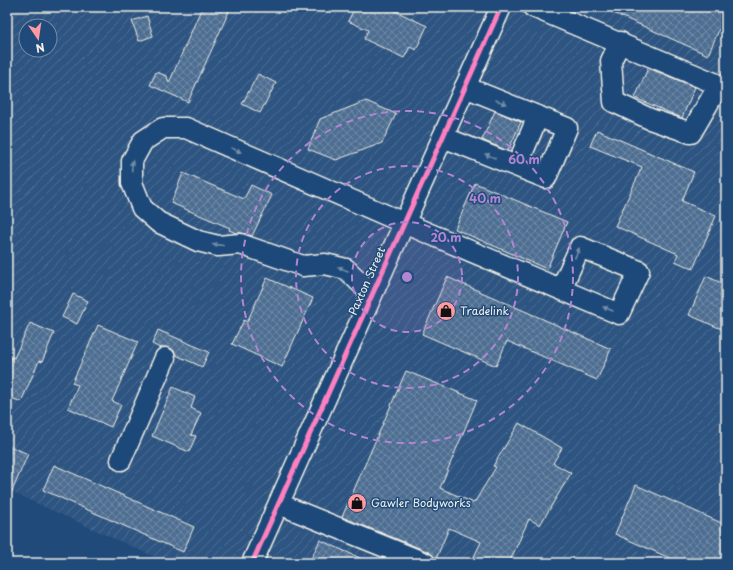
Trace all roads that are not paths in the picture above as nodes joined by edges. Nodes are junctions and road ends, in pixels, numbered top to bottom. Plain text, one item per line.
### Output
1 (501, 7) edge
2 (533, 7) edge
3 (620, 42) junction
4 (465, 87) junction
5 (538, 116) junction
6 (443, 137) junction
7 (517, 166) junction
8 (404, 223) junction
9 (561, 289) dead end
10 (372, 294) junction
11 (165, 358) dead end
12 (121, 460) dead end
13 (279, 504) junction
14 (252, 563) edge
15 (425, 563) edge

1 - 4 street, Paxton Street
2 - 3 street
3 - 3 street
4 -> 5 street
4 - 6 street, Paxton Street
5 - 7 street
5 - 7 street
7 -> 6 street
6 - 8 street, Paxton Street
8 - 9 street
8 - 10 street, Paxton Street
10 -> 8 street
10 - 13 street, Paxton Street
11 - 12 street
13 - 14 street, Paxton Street
13 - 15 street

